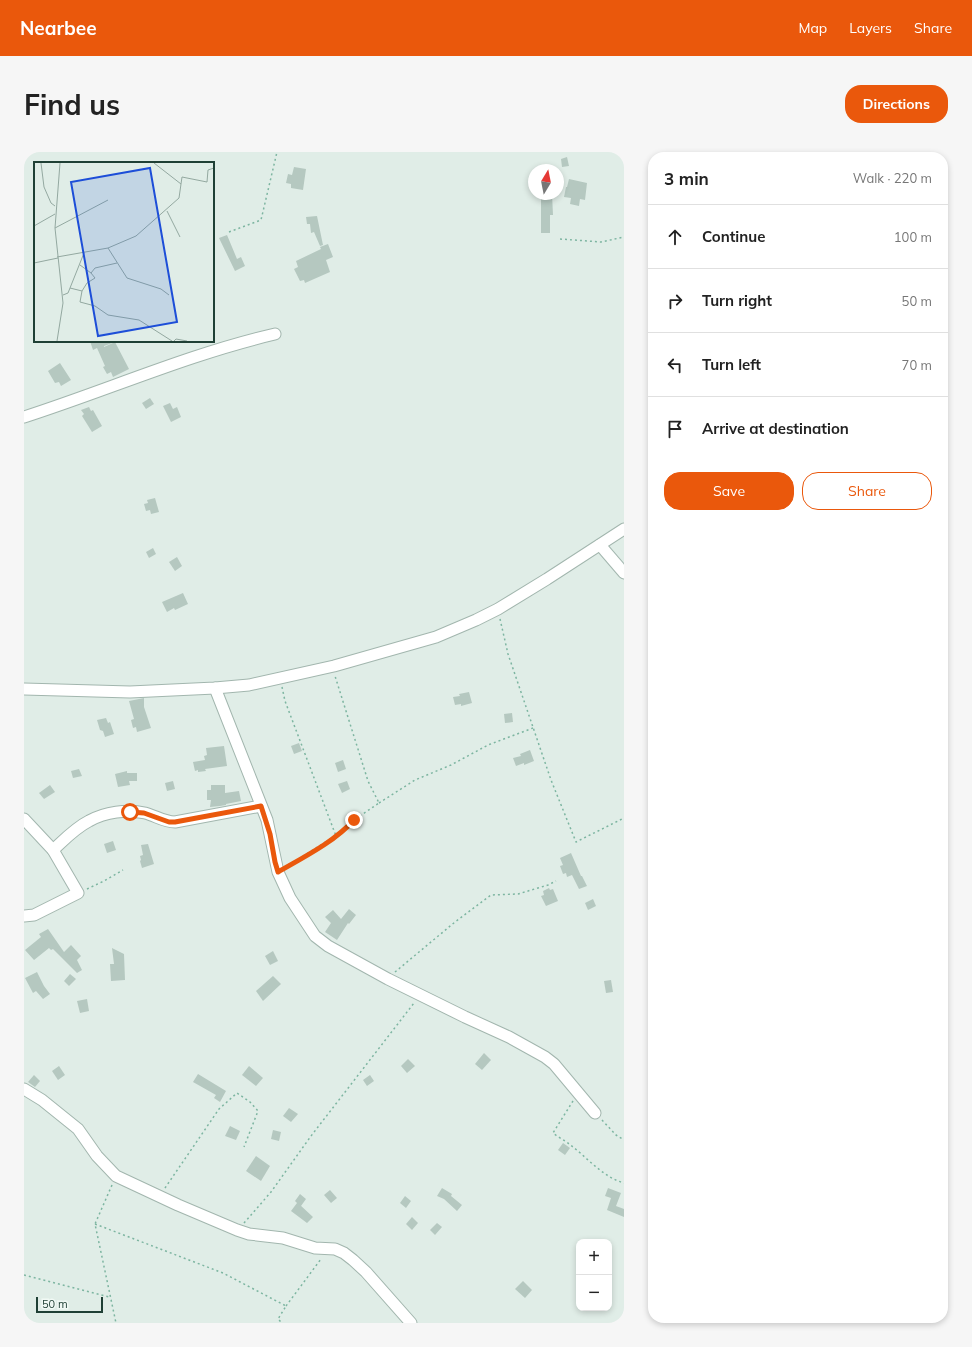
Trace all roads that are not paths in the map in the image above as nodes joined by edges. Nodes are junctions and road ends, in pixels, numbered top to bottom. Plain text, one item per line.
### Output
1 (275, 334) dead end
2 (24, 417) edge
3 (624, 529) edge
4 (600, 545) junction
5 (624, 573) edge
6 (215, 688) junction
7 (25, 691) edge
8 (261, 806) junction
9 (24, 819) edge
10 (53, 850) junction
11 (24, 916) edge
12 (24, 1089) edge
13 (595, 1112) road end
14 (411, 1323) edge

1 - 2 street
3 - 4 street
4 - 5 street
4 - 6 street
6 - 7 street
6 - 8 street
8 - 10 street
8 - 13 street
9 - 10 street
10 - 11 street
12 - 14 street

